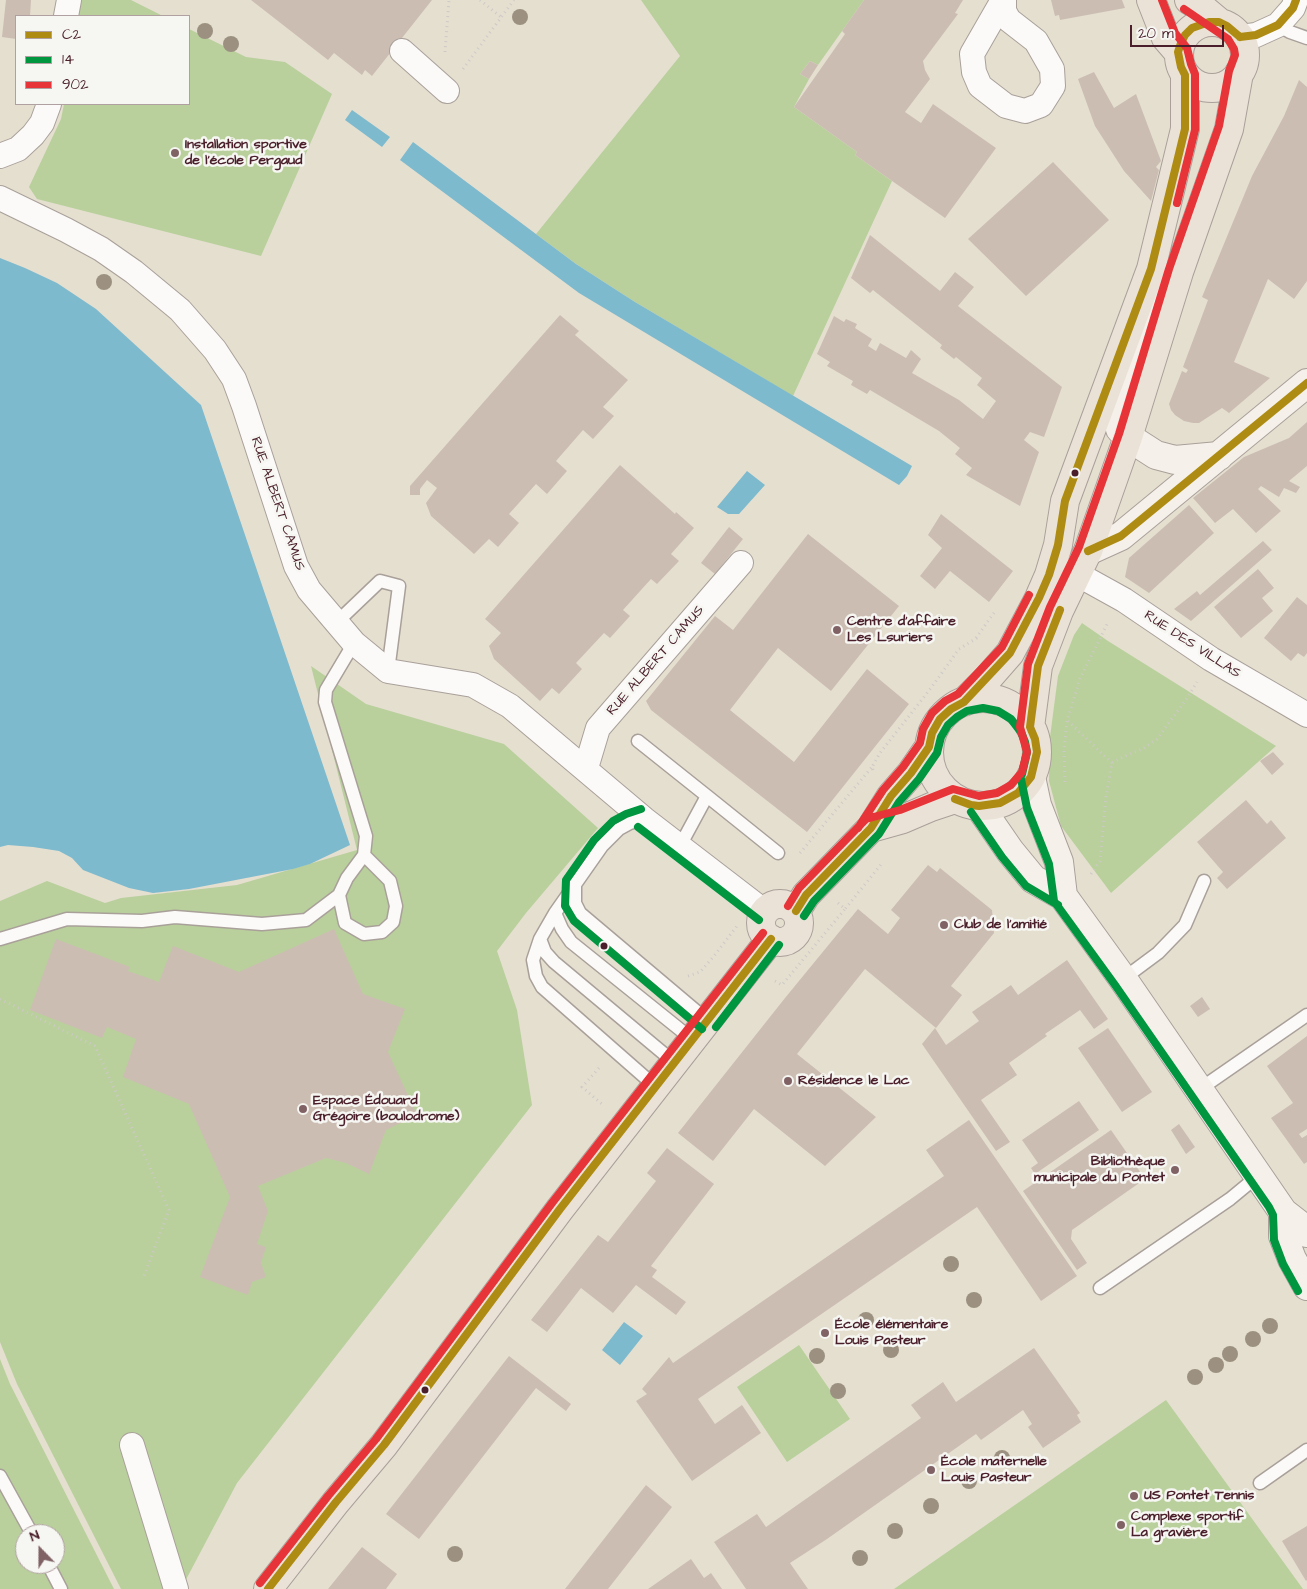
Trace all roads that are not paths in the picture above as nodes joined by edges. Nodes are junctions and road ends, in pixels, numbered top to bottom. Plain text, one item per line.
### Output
1 (69, 0) edge
2 (1151, 0) edge
3 (1296, 0) edge
4 (1210, 13) edge
5 (66, 15) edge
6 (1278, 25) junction
7 (1307, 38) edge
8 (402, 51) dead end
9 (1182, 63) junction
10 (1239, 73) junction
11 (449, 88) road end
12 (49, 105) edge
13 (0, 156) edge
14 (0, 198) edge
15 (1168, 199) junction
16 (1307, 382) edge
17 (1128, 437) junction
18 (1219, 456) junction
19 (741, 563) dead end
20 (1082, 563) junction
21 (336, 623) junction
22 (354, 643) junction
23 (388, 672) junction
24 (964, 702) junction
25 (1307, 715) edge
26 (1030, 727) junction
27 (638, 741) dead end
28 (929, 747) junction
29 (586, 768) junction
30 (1031, 777) junction
31 (707, 796) junction
32 (967, 802) junction
33 (644, 819) junction
34 (871, 828) junction
35 (680, 846) junction
36 (778, 853) dead end
37 (364, 855) junction
38 (1204, 881) dead end
39 (575, 884) junction
40 (339, 895) junction
41 (1063, 896) junction
42 (796, 911) junction
43 (765, 912) junction
44 (555, 913) junction
45 (540, 938) junction
46 (0, 939) edge
47 (771, 940) junction
48 (1123, 979) junction
49 (1307, 1015) edge
50 (700, 1031) junction
51 (675, 1063) junction
52 (656, 1087) junction
53 (1200, 1089) junction
54 (1259, 1175) junction
55 (1283, 1212) junction
56 (1307, 1232) edge
57 (1307, 1286) edge
58 (1100, 1288) dead end
59 (132, 1445) dead end
60 (1307, 1450) edge
61 (0, 1476) edge
62 (1260, 1483) dead end
63 (26, 1524) edge
64 (53, 1574) edge
65 (61, 1589) edge
66 (176, 1589) edge
67 (268, 1589) edge

1 - 5 street
2 - 9 main road
3 - 6 street
4 - 6 street
4 - 9 main road
4 - 10 main road
6 - 7 lane
8 - 11 street
9 - 10 main road
9 - 15 main road
10 - 17 main road
12 - 13 street
14 - 21 street, RUE ALBERT CAMUS
15 - 17 main road
15 - 24 main road
16 - 18 main road
17 - 18 main road
17 - 20 main road
18 - 20 main road
19 - 29 street, RUE ALBERT CAMUS
20 - 25 street, RUE DES VILLAS
20 - 26 main road
21 - 22 street, RUE ALBERT CAMUS
21 - 23 lane
22 - 23 street, RUE ALBERT CAMUS
22 - 37 lane
23 - 29 street
24 - 26 main road
24 - 28 main road
26 - 30 main road
27 - 31 lane
28 - 32 main road
28 - 34 main road
29 - 33 street
30 - 32 main road
30 - 41 main road
31 - 35 lane
31 - 36 lane
32 - 34 main road
32 - 41 main road
33 - 35 street
33 - 39 lane
34 - 42 main road
35 - 43 street
37 - 40 lane
37 - 40 lane
38 - 48 lane
39 - 44 lane
39 - 50 lane
40 - 46 lane
41 - 48 main road
42 - 43 main road
42 - 47 main road
43 - 47 main road
44 - 45 lane
44 - 50 lane
45 - 51 lane
45 - 52 lane
47 - 50 main road
48 - 53 main road
49 - 53 lane
50 - 51 main road
51 - 52 main road
52 - 67 main road
53 - 54 main road
54 - 55 main road
54 - 58 lane
55 - 56 main road
55 - 57 main road
59 - 66 street
60 - 62 lane
61 - 63 lane
64 - 65 lane

